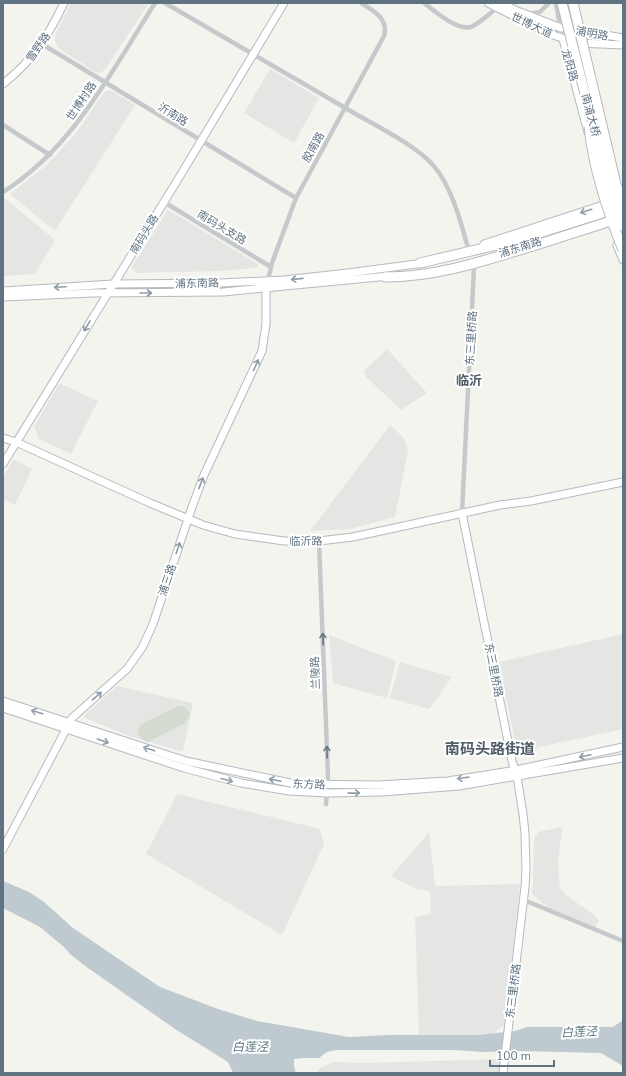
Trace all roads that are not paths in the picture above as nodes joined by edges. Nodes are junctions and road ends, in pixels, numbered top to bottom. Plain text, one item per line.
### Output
1 (64, 3) edge
2 (155, 3) edge
3 (165, 3) edge
4 (284, 3) edge
5 (361, 3) edge
6 (424, 3) edge
7 (488, 3) edge
8 (549, 3) edge
9 (556, 3) edge
10 (562, 3) edge
11 (566, 3) edge
12 (573, 3) edge
13 (500, 6) edge
14 (516, 10) junction
15 (561, 28) junction
16 (574, 29) junction
17 (623, 38) edge
18 (562, 39) junction
19 (578, 43) junction
20 (42, 44) junction
21 (623, 45) edge
22 (254, 54) junction
23 (105, 82) junction
24 (3, 84) edge
25 (586, 98) junction
26 (345, 108) junction
27 (3, 125) edge
28 (201, 141) junction
29 (50, 154) junction
30 (610, 156) junction
31 (608, 169) junction
32 (623, 190) edge
33 (3, 192) edge
34 (296, 198) junction
35 (164, 202) junction
36 (622, 204) edge
37 (623, 214) edge
38 (623, 217) edge
39 (608, 220) junction
40 (623, 222) edge
41 (623, 226) edge
42 (468, 248) junction
43 (623, 250) edge
44 (623, 260) edge
45 (420, 263) junction
46 (271, 267) junction
47 (391, 267) junction
48 (474, 267) junction
49 (385, 277) junction
50 (367, 278) junction
51 (113, 284) junction
52 (267, 284) junction
53 (3, 291) edge
54 (108, 293) junction
55 (3, 297) edge
56 (3, 438) edge
57 (16, 442) junction
58 (3, 464) edge
59 (623, 482) edge
60 (462, 513) junction
61 (188, 520) junction
62 (319, 541) junction
63 (3, 701) edge
64 (3, 708) edge
65 (68, 726) junction
66 (623, 747) edge
67 (623, 758) edge
68 (516, 773) junction
69 (328, 780) junction
70 (327, 793) junction
71 (326, 804) dead end
72 (3, 849) edge
73 (524, 900) junction
74 (623, 941) edge
75 (503, 1073) edge

1 - 20 main road, 雪野路
2 - 23 street, 世博村路
3 - 22 street
4 - 22 main road, 南码头路
5 - 26 street, 胶南路
6 - 13 street
7 - 13 main road, 世博大道
8 - 14 street
9 - 15 street, 龙阳路
10 - 25 highway, 南浦大桥, bridge
11 - 16 street, 龙阳路
12 - 30 highway, 南浦大桥, bridge
13 - 14 main road, 世博大道
13 - 18 main road, 世博大道
14 - 15 main road, 世博大道
15 - 16 main road, 浦明路
15 - 18 street, 龙阳路
16 - 17 main road, 浦明路
16 - 19 street, 龙阳路
18 - 19 main road, 世博大道
18 - 31 main road, 龙阳路
19 - 21 main road, 浦明路
19 - 31 main road, 龙阳路
20 - 23 street, 沂南路
20 - 24 main road, 雪野路
22 - 26 street
22 - 28 main road, 南码头路
23 - 28 street, 沂南路
23 - 29 street, 世博村路
25 - 41 highway, 南浦大桥, bridge
25 - 43 highway, bridge
26 - 34 street, 胶南路
26 - 42 street
27 - 29 street
28 - 34 street, 沂南路
28 - 35 main road, 南码头路
29 - 33 street, 世博村路
30 - 32 highway, bridge
30 - 36 highway, 南浦大桥, bridge
31 - 36 main road, 龙阳路
34 - 46 street, 胶南路
35 - 46 street, 南码头支路
35 - 51 main road, 南码头路
36 - 39 main road, 浦东南路
36 -> 42 main road, 浦东南路
36 - 45 highway, bridge
37 - 39 main road, 浦东南路
38 - 49 highway, bridge
39 - 40 main road, 浦东南路
39 - 44 main road
39 - 45 main road, 浦东南路
39 - 48 main road, 浦东南路
39 - 49 main road, 浦东南路
42 - 47 main road, 浦东南路
45 - 47 main road, 浦东南路
46 - 52 street, 胶南路
47 -> 52 main road, 浦东南路
48 - 50 main road, 浦东南路
48 - 60 street, 东三里桥路
49 - 50 main road, 浦东南路
50 - 52 main road, 浦东南路
51 - 52 main road, 浦东南路
51 -> 53 main road, 浦东南路
51 - 54 main road, 南码头路
54 -> 52 main road, 浦东南路
61 -> 52 main road, 浦三路
54 - 55 main road, 浦东南路
54 -> 57 main road, 南码头路
56 - 57 main road, 临沂路
57 - 58 main road, 南码头路
57 - 61 main road, 临沂路
59 - 60 main road, 临沂路
60 - 62 main road, 临沂路
60 - 68 main road, 东三里桥路
61 - 62 main road, 临沂路
65 -> 61 main road, 浦三路
69 -> 62 street, 兰陵路
65 -> 63 main road, 东方路
64 - 65 main road, 东方路
69 -> 65 main road, 东方路
65 -> 70 main road, 东方路
65 - 72 main road, 浦三路
66 -> 68 main road, 东方路
67 - 68 main road, 东方路
68 -> 69 main road, 东方路
70 -> 68 main road, 东方路
68 - 73 main road, 东三里桥路
69 - 70 street, 兰陵路
70 - 71 street, 兰陵路
73 - 74 street
73 - 75 main road, 东三里桥路

